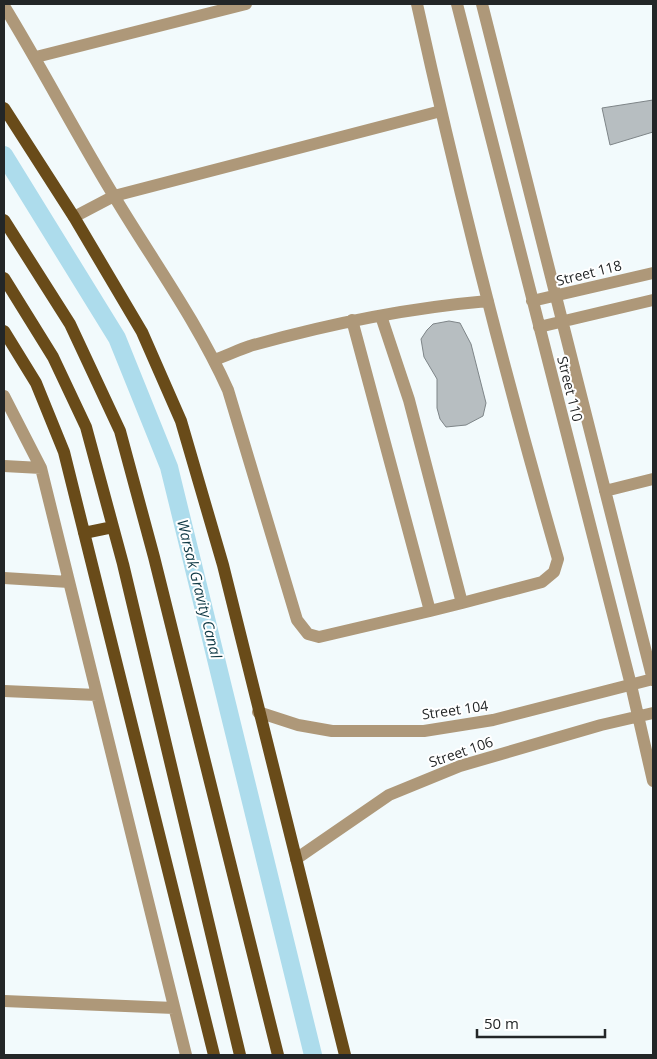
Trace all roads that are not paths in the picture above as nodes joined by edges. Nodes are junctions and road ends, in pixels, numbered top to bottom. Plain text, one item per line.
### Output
1 (246, 4) edge
2 (417, 4) edge
3 (457, 4) edge
4 (482, 4) edge
5 (4, 6) edge
6 (36, 58) junction
7 (4, 108) edge
8 (441, 112) junction
9 (114, 196) junction
10 (74, 217) junction
11 (4, 220) edge
12 (653, 273) edge
13 (4, 278) edge
14 (555, 296) junction
15 (653, 300) edge
16 (488, 301) junction
17 (532, 301) junction
18 (381, 316) junction
19 (352, 320) junction
20 (562, 323) junction
21 (539, 327) junction
22 (4, 331) edge
23 (214, 360) junction
24 (4, 396) edge
25 (4, 466) edge
26 (41, 468) junction
27 (653, 479) edge
28 (605, 491) junction
29 (112, 526) junction
30 (84, 533) junction
31 (4, 578) edge
32 (69, 582) junction
33 (462, 603) junction
34 (430, 611) junction
35 (653, 680) edge
36 (631, 685) junction
37 (4, 691) edge
38 (97, 695) junction
39 (258, 712) junction
40 (653, 712) edge
41 (637, 716) junction
42 (653, 781) edge
43 (296, 859) junction
44 (4, 1001) edge
45 (174, 1008) junction
46 (186, 1055) edge
47 (214, 1055) edge
48 (240, 1055) edge
49 (278, 1055) edge
50 (345, 1055) edge

1 - 6 street
2 - 8 street
3 - 17 street, Street 110
4 - 14 street, Street 110
5 - 6 street
6 - 9 street
7 - 10 main road
8 - 9 street
8 - 16 street
9 - 10 street
9 - 23 street
10 - 39 main road
11 - 49 main road
12 - 14 street, Street 118
13 - 29 main road
14 - 17 street, Street 118
14 - 20 street, Street 110
15 - 20 street
16 - 18 street
16 - 33 street
17 - 21 street, Street 110
18 - 19 street
18 - 33 street
19 - 23 street
19 - 34 street
20 - 21 street
20 - 28 street, Street 110
21 - 36 street, Street 110
22 - 30 main road
23 - 34 street
24 - 26 street
25 - 26 street
26 - 32 street
27 - 28 street
28 - 35 street, Street 110
29 - 30 main road
29 - 48 main road
30 - 47 main road
31 - 32 street
32 - 38 street
33 - 34 street
35 - 36 street, Street 104
36 - 39 street, Street 104
36 - 41 street, Street 110
37 - 38 street
38 - 45 street
39 - 43 main road
40 - 41 street, Street 106
41 - 42 street, Street 110
41 - 43 street, Street 106
43 - 50 main road
44 - 45 street
45 - 46 street

